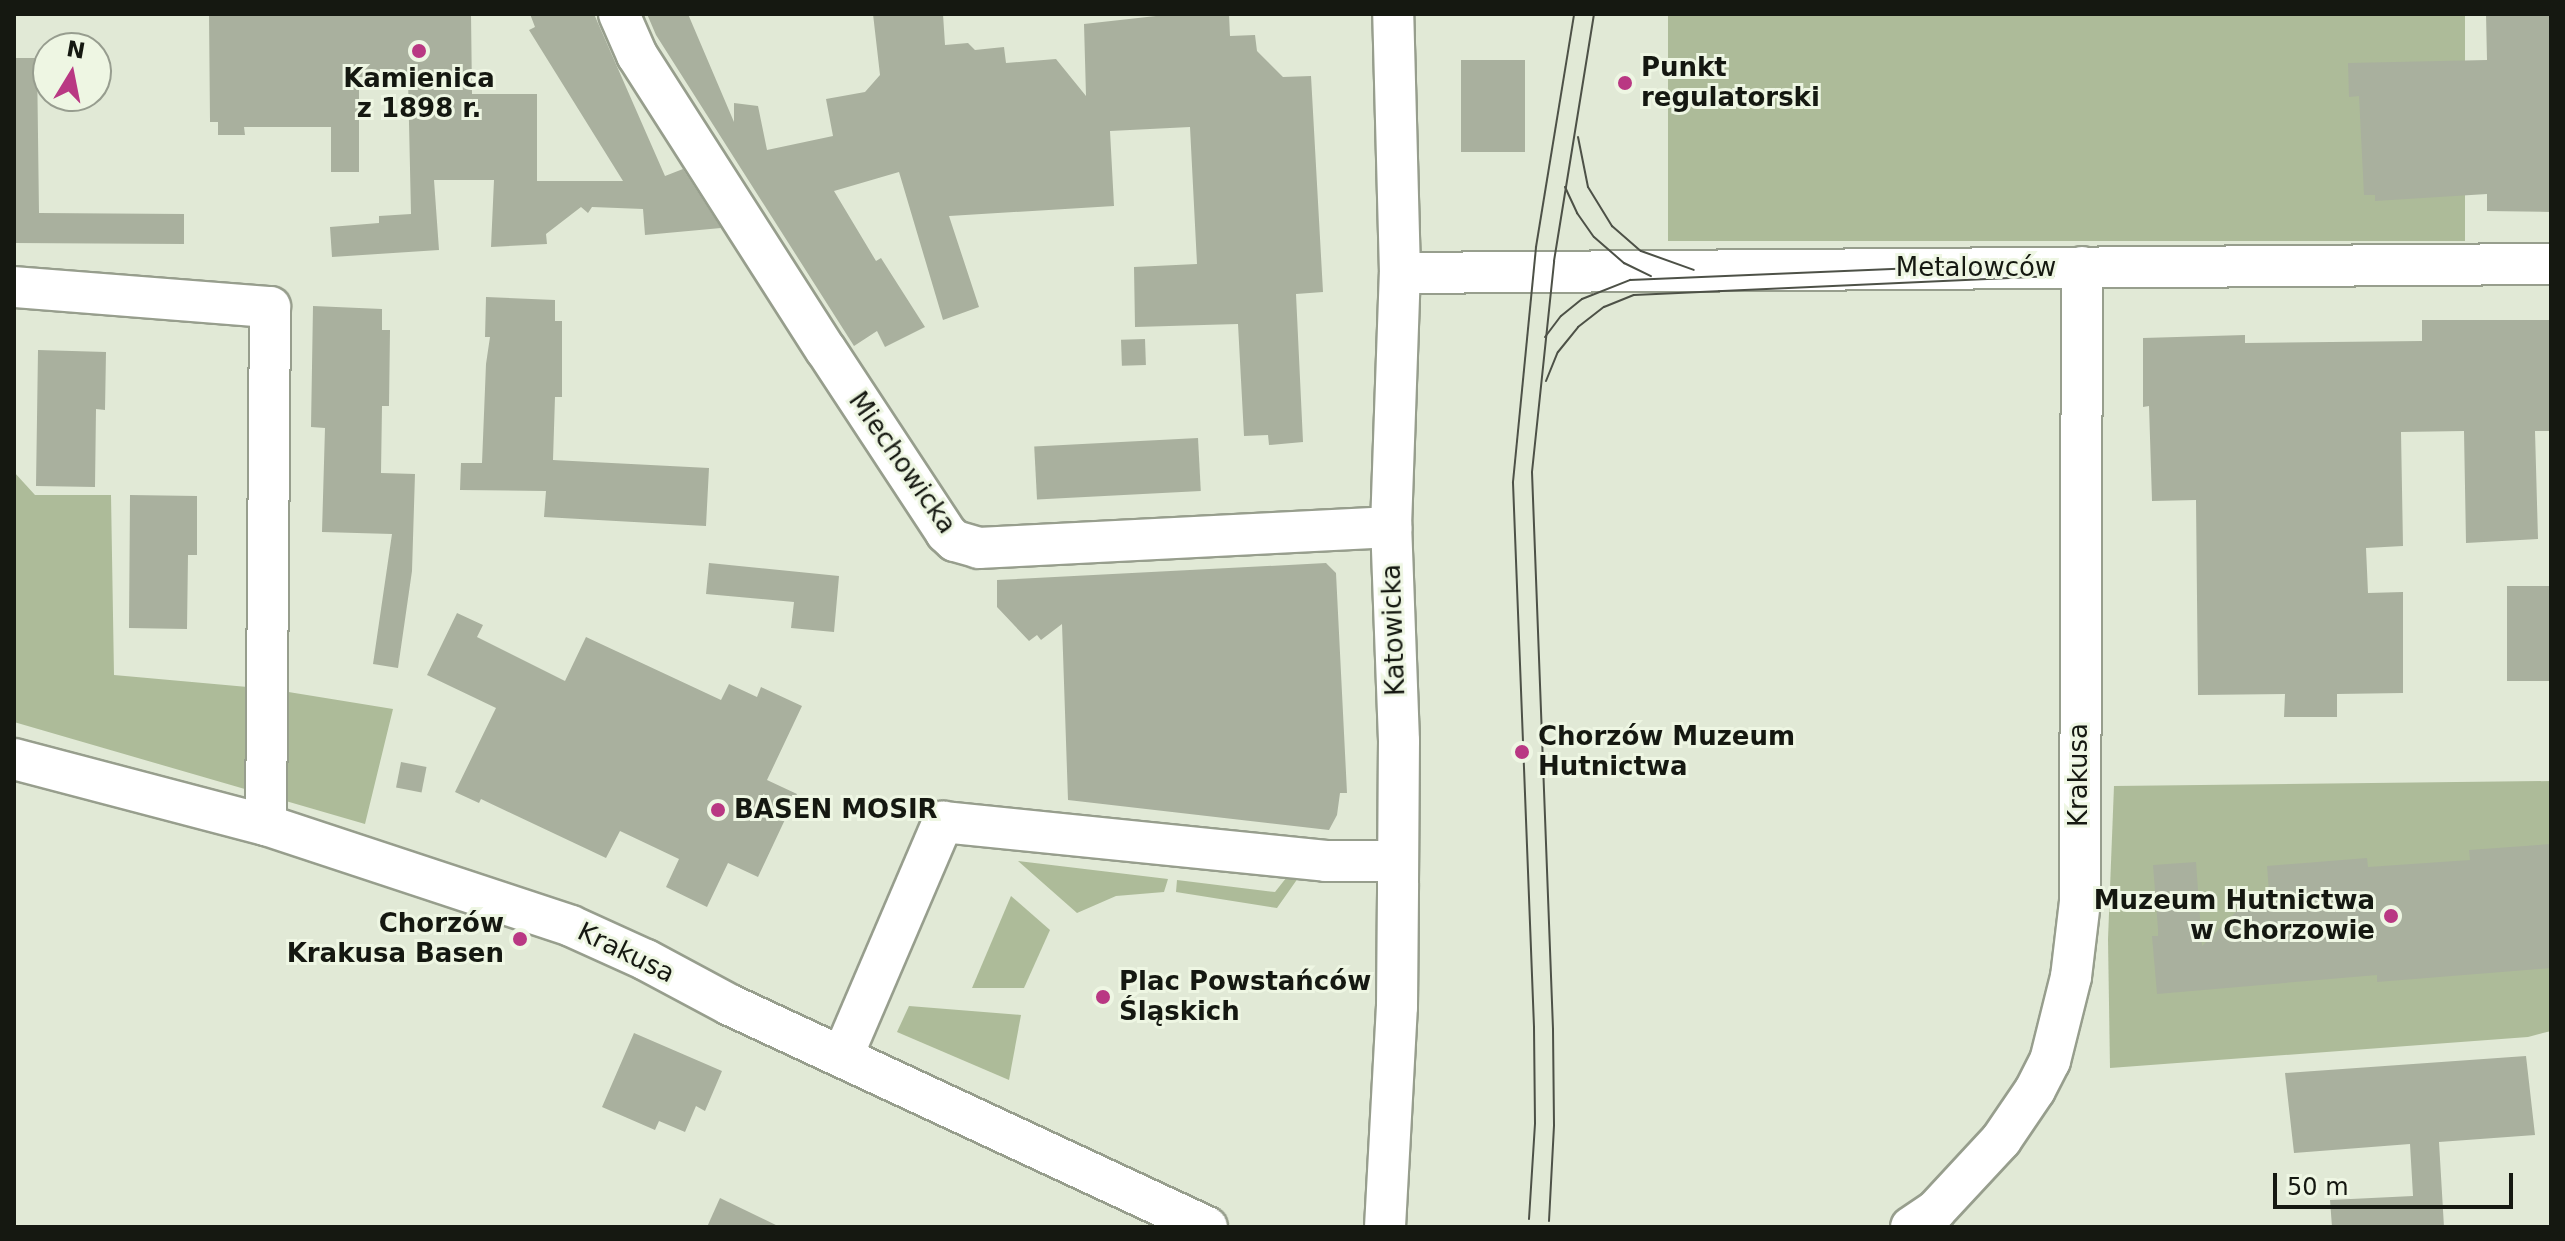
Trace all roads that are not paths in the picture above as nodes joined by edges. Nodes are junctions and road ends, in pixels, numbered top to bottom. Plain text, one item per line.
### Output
1 (619, 14) edge
2 (1389, 20) edge
3 (2551, 264) edge
4 (2082, 267) junction
5 (1400, 273) junction
6 (14, 287) edge
7 (1391, 527) junction
8 (14, 759) edge
9 (266, 825) junction
10 (1398, 861) junction
11 (843, 1055) junction
12 (1207, 1227) edge
13 (1385, 1227) edge
14 (1911, 1227) edge

1 - 7 street, Miechowicka
2 - 5 street, Katowicka
3 - 4 street, Metalowców
4 - 5 street, Metalowców
4 - 14 street, Krakusa
5 - 7 street, Katowicka
6 - 9 street
7 - 10 street, Katowicka
8 - 9 street, Krakusa
9 - 11 street, Krakusa
10 - 11 street
10 - 13 street, Katowicka
11 - 12 street, Krakusa

